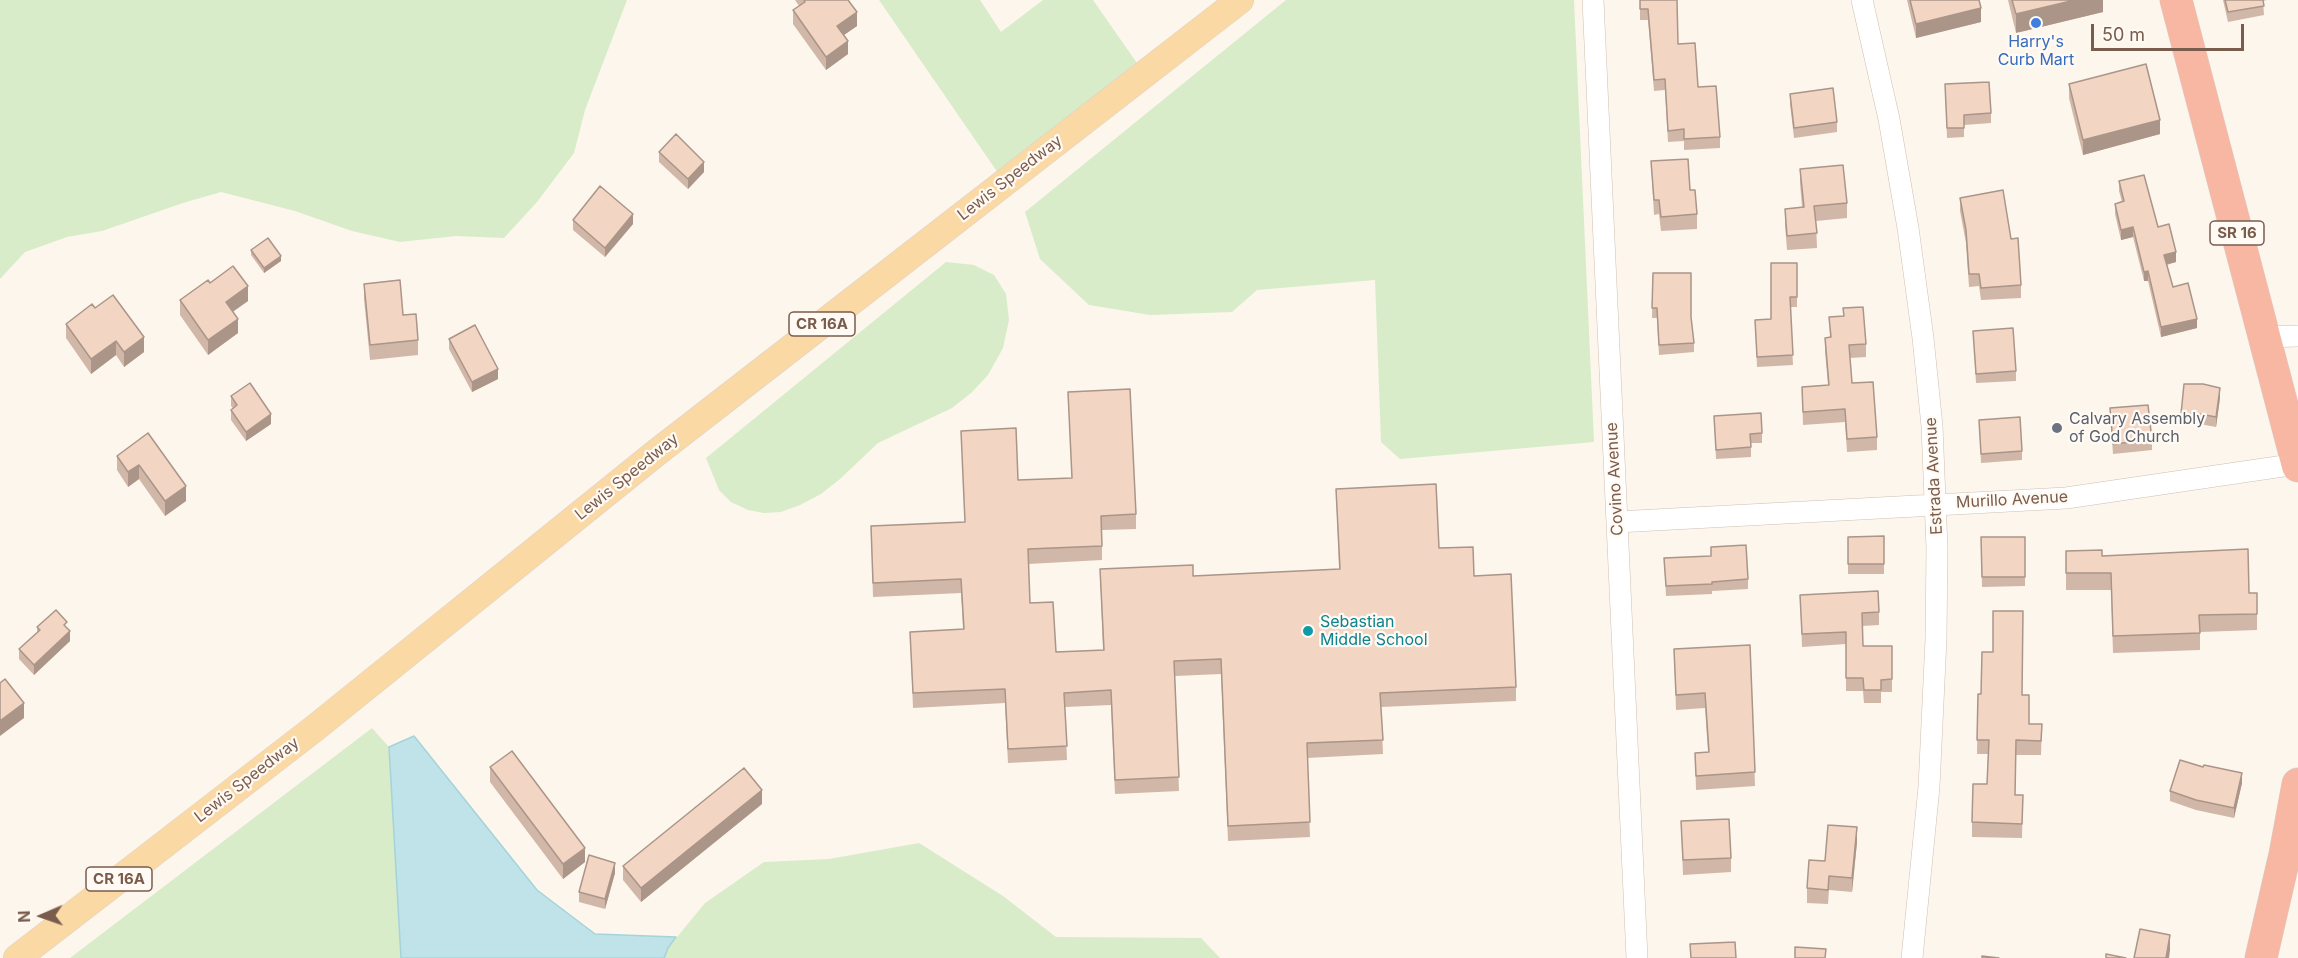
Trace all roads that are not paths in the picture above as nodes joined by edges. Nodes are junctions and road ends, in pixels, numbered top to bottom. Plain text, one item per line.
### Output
1 (1240, 0) edge
2 (1593, 0) edge
3 (1862, 0) edge
4 (2176, 0) edge
5 (2298, 336) edge
6 (2264, 337) junction
7 (2298, 465) edge
8 (1936, 504) junction
9 (1617, 522) junction
10 (2298, 784) edge
11 (17, 958) edge
12 (1637, 958) edge
13 (1912, 958) edge
14 (2261, 958) edge

1 - 11 main road, Lewis Speedway / CR 16A
2 - 9 street, Covino Avenue
3 - 8 street, Estrada Avenue
4 - 6 highway, SR 16
5 - 6 street
6 - 7 highway, SR 16
7 - 8 street, Murillo Avenue
8 - 9 street, Murillo Avenue
8 - 13 street, Estrada Avenue
9 - 12 street, Covino Avenue
10 - 14 highway

